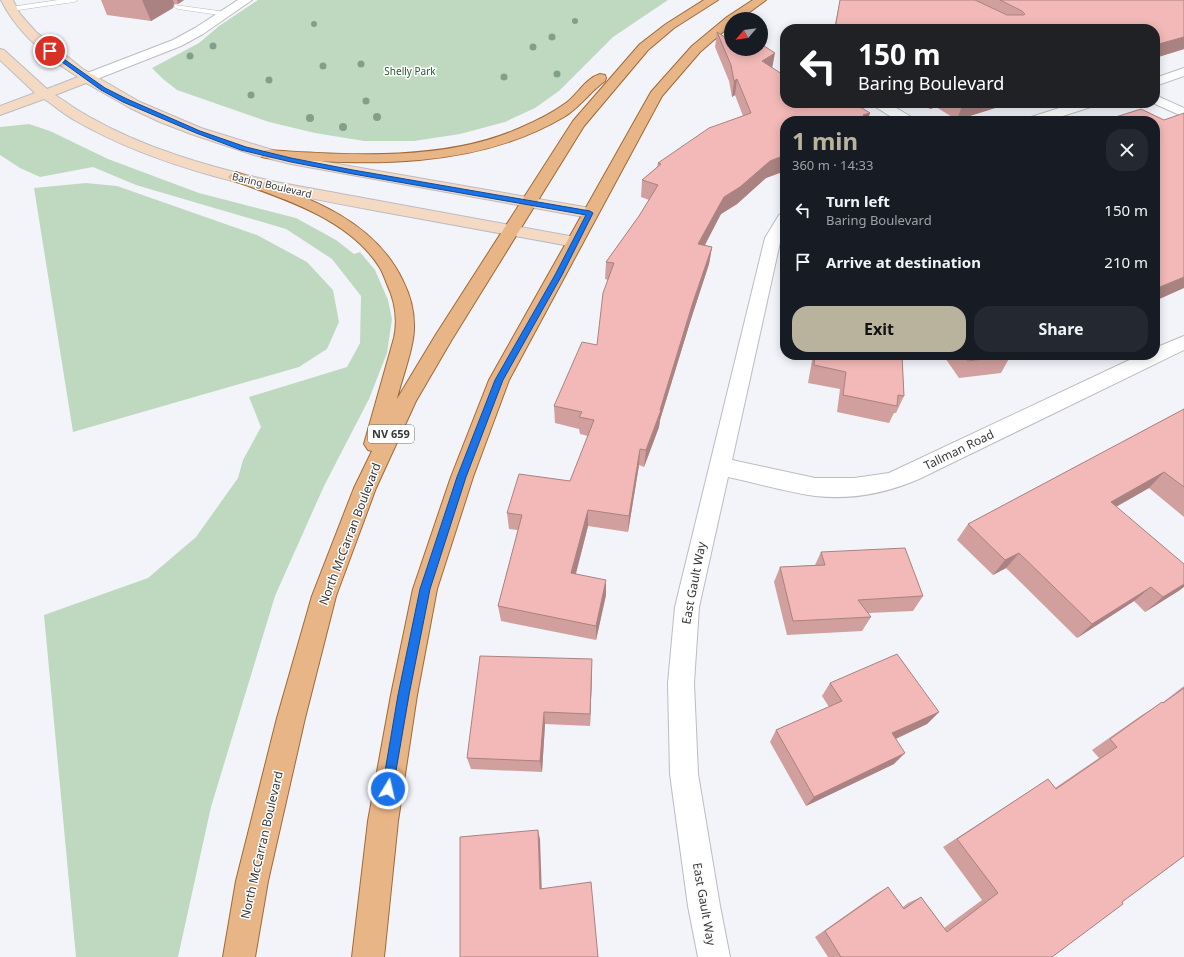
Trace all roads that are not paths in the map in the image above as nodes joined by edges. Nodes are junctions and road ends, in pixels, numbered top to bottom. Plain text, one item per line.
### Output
1 (74, 0) edge
2 (246, 0) edge
3 (712, 0) edge
4 (760, 0) edge
5 (9, 5) edge
6 (178, 7) dead end
7 (742, 12) edge
8 (226, 14) junction
9 (724, 25) edge
10 (644, 47) junction
11 (0, 53) edge
12 (1184, 72) edge
13 (87, 78) junction
14 (1160, 80) edge
15 (43, 94) junction
16 (1160, 101) edge
17 (887, 108) edge
18 (1073, 108) edge
19 (0, 111) edge
20 (1184, 113) edge
21 (900, 116) edge
22 (1049, 116) edge
23 (267, 154) junction
24 (236, 177) junction
25 (529, 202) junction
26 (590, 213) junction
27 (780, 226) edge
28 (511, 230) junction
29 (575, 242) junction
30 (1184, 342) edge
31 (1160, 353) edge
32 (1146, 360) edge
33 (719, 466) junction
34 (365, 488) junction
35 (239, 957) edge
36 (368, 957) edge
37 (714, 957) edge

1 - 5 lane
2 - 8 street
3 - 10 main road, North McCarran Boulevard / NV 659
4 - 7 main road
5 - 13 main road
6 - 8 lane
8 - 13 street
9 - 26 main road
10 - 23 main road
10 - 25 main road, North McCarran Boulevard / NV 659
11 - 15 main road, Baring Boulevard
12 - 14 street
13 - 15 main road
13 - 23 main road
15 - 19 main road
15 - 24 main road, Baring Boulevard
16 - 20 street
17 - 21 street
18 - 22 street
23 - 25 main road
24 - 28 main road, Baring Boulevard
24 - 34 main road
25 - 26 main road
25 - 28 main road, North McCarran Boulevard / NV 659
26 - 29 main road
27 - 33 street, East Gault Way
28 - 29 main road, Baring Boulevard
28 - 34 main road, North McCarran Boulevard / NV 659
29 - 36 main road
30 - 31 street, Tallman Road
32 - 33 street, Tallman Road
33 - 37 street, East Gault Way
34 - 35 main road, North McCarran Boulevard / NV 659

